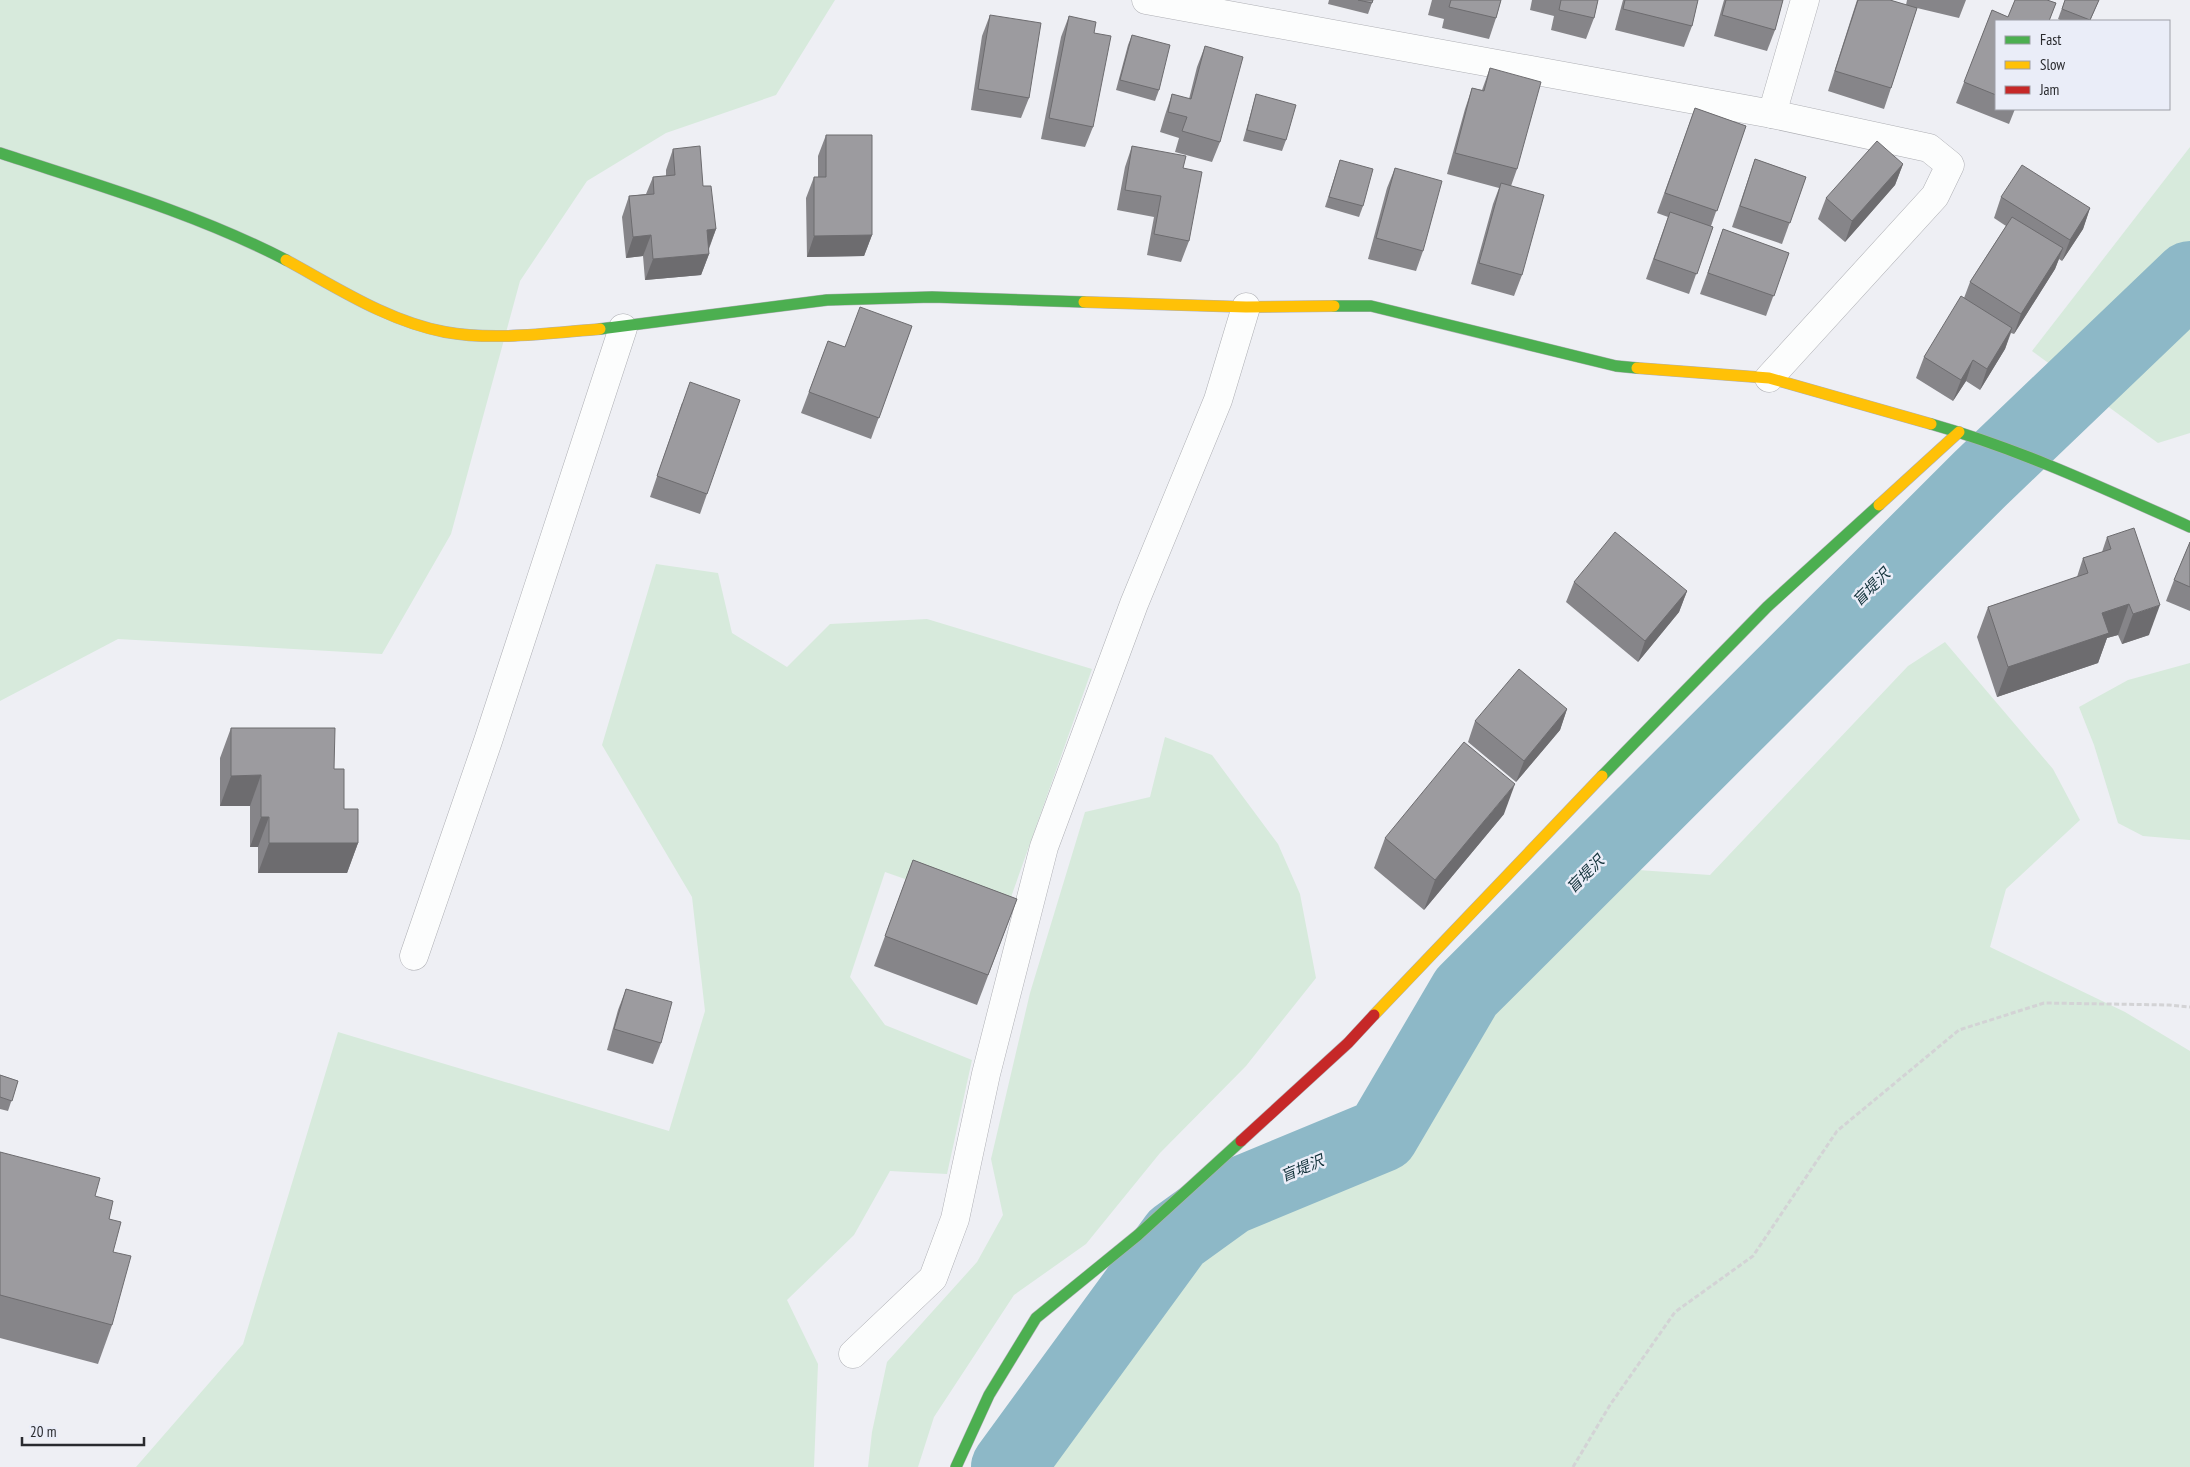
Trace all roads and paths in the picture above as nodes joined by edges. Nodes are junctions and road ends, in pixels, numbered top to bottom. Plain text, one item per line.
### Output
1 (1146, 0) edge
2 (1805, 0) edge
3 (1772, 114) junction
4 (0, 153) edge
5 (1246, 307) junction
6 (623, 328) junction
7 (1768, 378) junction
8 (1959, 432) junction
9 (2190, 527) edge
10 (414, 956) dead end
11 (2190, 1008) edge
12 (853, 1354) dead end
13 (956, 1467) edge
14 (1573, 1467) edge

1 - 3 street
2 - 3 street
3 - 7 street
4 - 6 street
5 - 6 street
5 - 7 street
5 - 12 street
6 - 10 street
7 - 8 street
8 - 9 street
8 - 13 street
11 - 14 path

